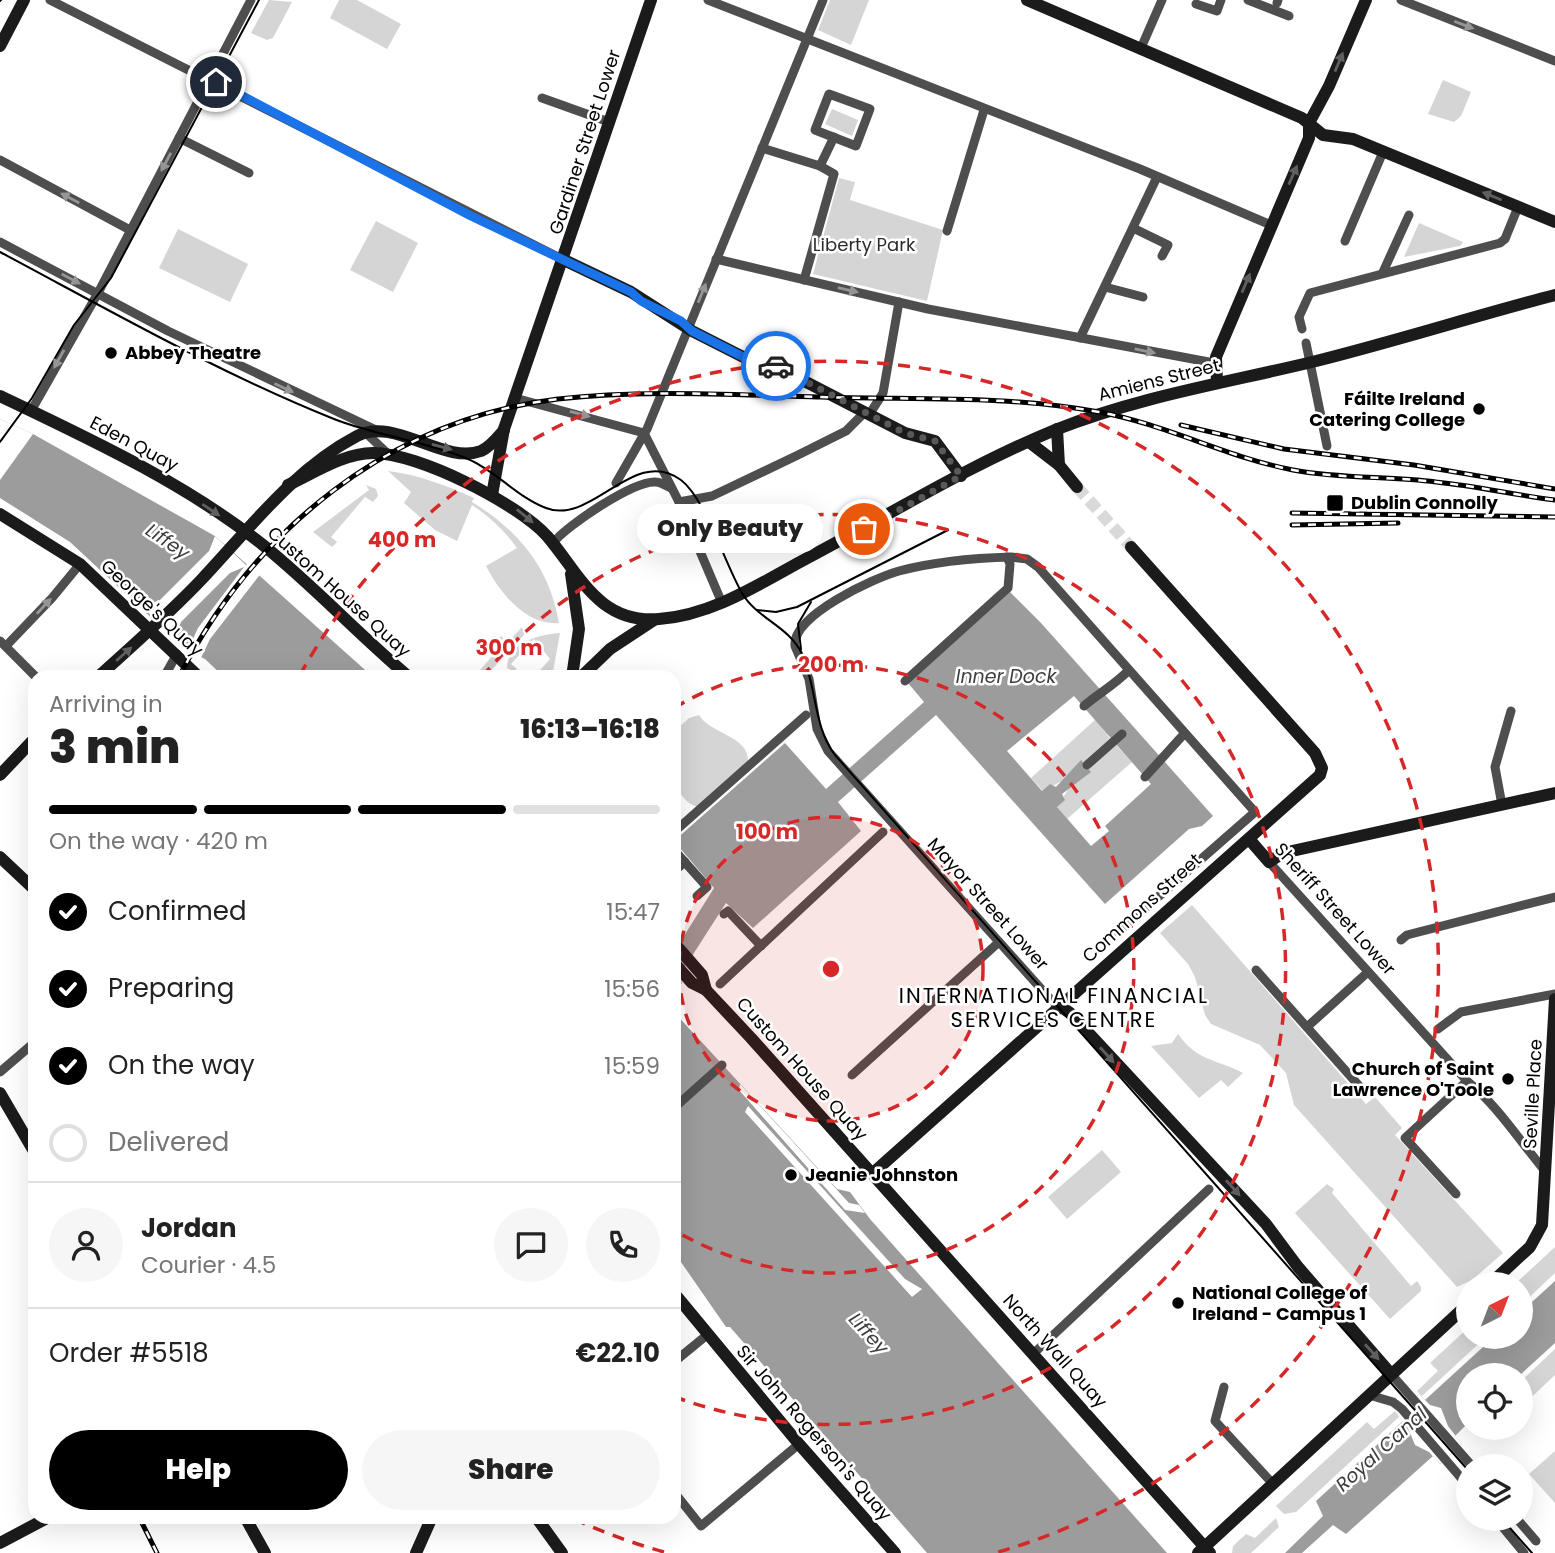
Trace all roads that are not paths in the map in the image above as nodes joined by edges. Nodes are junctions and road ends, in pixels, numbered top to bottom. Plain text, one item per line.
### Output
1 (24, 0) edge
2 (50, 0) edge
3 (251, 0) edge
4 (651, 0) edge
5 (708, 0) edge
6 (823, 0) edge
7 (1027, 0) edge
8 (1162, 0) edge
9 (1222, 0) edge
10 (1248, 0) edge
11 (1366, 0) edge
12 (1401, 0) edge
13 (1196, 4) dead end
14 (1289, 16) dead end
15 (807, 40) junction
16 (0, 46) edge
17 (1141, 48) junction
18 (1555, 61) edge
19 (209, 79) junction
20 (542, 97) dead end
21 (984, 110) junction
22 (609, 122) junction
23 (1309, 123) junction
24 (834, 137) junction
25 (179, 138) junction
26 (762, 148) junction
27 (1383, 152) junction
28 (0, 160) edge
29 (820, 166) junction
30 (249, 173) dead end
31 (1157, 177) junction
32 (1518, 207) junction
33 (1409, 215) dead end
34 (1555, 222) edge
35 (1271, 225) junction
36 (1133, 228) junction
37 (130, 230) junction
38 (947, 231) dead end
39 (1345, 241) dead end
40 (0, 242) edge
41 (1162, 256) dead end
42 (716, 259) junction
43 (564, 260) junction
44 (1383, 272) junction
45 (804, 280) junction
46 (1105, 286) junction
47 (98, 293) junction
48 (1555, 295) edge
49 (1143, 297) dead end
50 (899, 302) junction
51 (688, 327) junction
52 (1302, 329) dead end
53 (1080, 338) junction
54 (1306, 343) dead end
55 (1312, 362) junction
56 (1214, 363) junction
57 (1217, 383) junction
58 (0, 396) edge
59 (514, 398) junction
60 (31, 411) junction
61 (867, 414) junction
62 (505, 429) junction
63 (1057, 429) junction
64 (371, 431) junction
65 (644, 433) junction
66 (1029, 442) junction
67 (1327, 446) dead end
68 (390, 456) junction
69 (1059, 466) junction
70 (961, 476) junction
71 (616, 483) dead end
72 (288, 485) junction
73 (1077, 487) tunnel mouth
74 (671, 488) junction
75 (492, 495) junction
76 (679, 502) junction
77 (0, 514) edge
78 (245, 533) junction
79 (552, 543) junction
80 (1131, 547) tunnel mouth
81 (1006, 557) junction
82 (79, 564) junction
83 (570, 570) junction
84 (722, 603) junction
85 (654, 620) junction
86 (153, 627) junction
87 (3, 643) edge
88 (177, 654) junction
89 (29, 670) edge
90 (106, 670) edge
91 (168, 670) edge
92 (192, 670) edge
93 (401, 670) edge
94 (573, 670) edge
95 (589, 670) edge
96 (1128, 671) junction
97 (905, 681) dead end
98 (1084, 706) dead end
99 (1511, 711) dead end
100 (806, 715) dead end
101 (1122, 734) dead end
102 (1184, 734) junction
103 (28, 745) edge
104 (1087, 765) dead end
105 (0, 775) edge
106 (1146, 777) dead end
107 (1555, 793) edge
108 (1503, 805) junction
109 (681, 826) edge
110 (884, 832) dead end
111 (1249, 839) junction
112 (0, 856) edge
113 (681, 857) edge
114 (685, 862) junction
115 (1269, 862) junction
116 (681, 865) edge
117 (28, 883) edge
118 (697, 896) dead end
119 (1555, 897) edge
120 (724, 914) dead end
121 (1118, 932) dead end
122 (1401, 940) dead end
123 (999, 942) junction
124 (761, 946) junction
125 (681, 956) edge
126 (681, 965) edge
127 (687, 967) junction
128 (1256, 970) dead end
129 (1368, 972) junction
130 (720, 984) dead end
131 (1555, 997) edge
132 (1060, 1006) junction
133 (1307, 1027) junction
134 (1438, 1029) dead end
135 (1554, 1031) edge
136 (28, 1048) edge
137 (722, 1065) dead end
138 (0, 1072) edge
139 (852, 1075) dead end
140 (1467, 1081) junction
141 (1361, 1088) dead end
142 (0, 1093) edge
143 (681, 1102) edge
144 (28, 1141) edge
145 (1547, 1172) junction
146 (873, 1173) junction
147 (1209, 1189) dead end
148 (1550, 1192) edge
149 (1457, 1194) dead end
150 (1503, 1272) edge
151 (681, 1302) edge
152 (1456, 1315) edge
153 (707, 1335) junction
154 (1033, 1353) junction
155 (681, 1356) edge
156 (1391, 1374) junction
157 (1224, 1387) dead end
158 (1369, 1395) junction
159 (799, 1444) junction
160 (1461, 1454) edge
161 (1456, 1472) edge
162 (1273, 1484) junction
163 (681, 1501) edge
164 (36, 1524) edge
165 (249, 1524) edge
166 (429, 1524) edge
167 (542, 1524) edge
168 (1506, 1531) edge
169 (1527, 1531) edge
170 (1536, 1541) dead end
171 (0, 1543) edge
172 (888, 1551) edge
173 (1204, 1551) edge
174 (265, 1553) edge
175 (416, 1553) edge
176 (562, 1553) edge
177 (1524, 1553) edge

1 - 16 main road
2 - 19 street
3 - 19 street
4 - 22 main road, Gardiner Street Lower
5 - 15 street
6 - 15 street
7 - 17 main road
8 - 17 street
9 - 13 street
10 - 14 street
23 -> 11 main road
12 -> 18 street
15 - 21 street
15 - 26 street
17 - 23 main road
19 - 25 street
19 - 43 street
20 - 22 street
21 - 31 street
21 - 38 street
22 - 43 main road, Gardiner Street Lower
23 - 27 main road
35 -> 23 main road
24 - 24 street
24 - 29 street
25 - 30 street
25 -> 37 street
26 - 29 street
26 - 42 street
32 -> 27 main road
27 - 39 street
37 -> 28 street
29 - 45 street
31 - 35 street
31 - 36 street
32 - 34 main road
32 - 44 street
33 - 44 street
56 -> 35 main road
36 - 41 street
36 - 46 street
37 - 47 street
40 -> 47 street
42 - 45 street
51 -> 42 street
43 - 51 main road
43 - 59 main road, Gardiner Street Lower
44 - 52 street
45 -> 50 street
46 - 49 street
46 - 53 street
47 -> 60 street
47 -> 64 street
48 - 55 main road, Amiens Street
50 - 53 street
50 - 61 street
51 - 61 main road
51 - 65 street
53 -> 56 street
54 - 55 street
55 - 57 main road, Amiens Street
55 - 67 street
56 - 57 main road
57 - 63 main road, Amiens Street
58 - 60 main road, Eden Quay
59 - 62 main road, Gardiner Street Lower
59 -> 65 street
60 -> 78 main road, Eden Quay
61 - 70 main road
61 - 76 street
64 -> 62 main road
62 - 75 main road, Gardiner Street Lower
63 - 66 main road, Amiens Street
63 - 69 main road
64 - 68 street
64 - 72 main road
65 - 71 street
65 - 74 street
66 - 69 main road
66 - 70 main road, Amiens Street
68 - 72 main road
68 - 75 main road
69 - 73 main road
70 - 84 main road, Amiens Street
72 - 78 main road
74 - 76 street
74 - 79 street
75 -> 79 main road
76 - 84 street
77 - 82 main road, George's Quay
78 - 86 main road
78 - 93 main road, Custom House Quay
79 - 83 main road
80 - 111 main road, Sheriff Street Lower
81 - 96 street
81 - 97 street
81 - 123 street, Mayor Street Lower
82 - 86 main road, George's Quay
87 -> 82 street
83 - 85 main road
83 - 94 main road
84 - 85 main road, Amiens Street
85 - 95 main road
86 - 88 main road, George's Quay
90 -> 86 main road
87 - 89 street
88 - 91 street
88 - 92 main road, George's Quay
96 - 98 street
96 - 102 street
99 - 108 street
100 - 109 street
101 - 104 street
102 - 106 street
102 - 121 street
103 - 105 main road
107 - 108 main road
108 - 115 main road
110 - 124 street
111 - 115 main road, Sheriff Street Lower
111 - 132 main road, Commons Street
112 - 117 main road
113 - 114 street
114 - 116 street
114 - 118 street
115 - 129 street, Sheriff Street Lower
119 - 122 street
120 - 124 street
123 - 132 street, Mayor Street Lower
123 - 139 street
124 - 130 street
125 - 127 main road, Custom House Quay
126 - 127 main road, Custom House Quay
127 - 146 main road, Custom House Quay
128 - 133 street
129 - 133 street
129 - 140 street, Sheriff Street Lower
131 - 134 street
131 - 135 main road, Seville Place
132 - 146 main road, Commons Street
132 -> 156 main road, Mayor Street Lower
133 - 141 street
135 - 145 main road, Seville Place
136 - 138 street
137 - 143 street
140 - 145 street, Sheriff Street Lower
140 - 149 street
142 - 144 main road
145 - 148 main road, Seville Place
146 - 154 main road, North Wall Quay
147 - 154 street
148 - 150 main road, Seville Place
151 - 153 main road, Sir John Rogerson's Quay
152 - 156 main road
153 - 155 street
153 - 159 main road, Sir John Rogerson's Quay
154 - 173 main road, North Wall Quay
156 - 158 main road
156 - 160 street
157 - 162 street
158 - 161 street
158 - 162 main road
159 - 163 street
159 - 172 main road, Sir John Rogerson's Quay
162 - 173 main road
164 - 171 main road
165 - 174 main road
166 - 175 main road
167 - 176 main road
168 - 177 street
169 - 170 street

